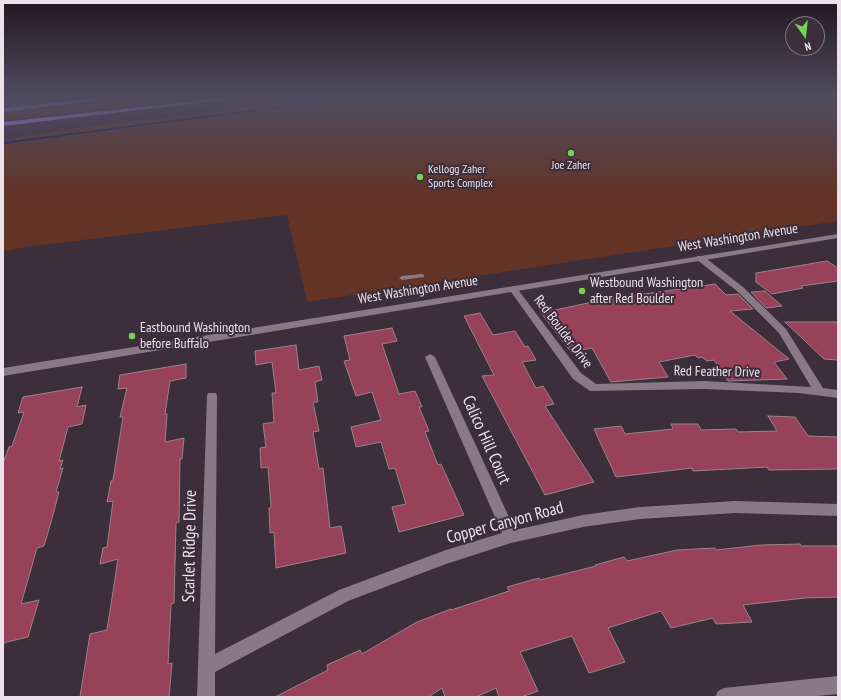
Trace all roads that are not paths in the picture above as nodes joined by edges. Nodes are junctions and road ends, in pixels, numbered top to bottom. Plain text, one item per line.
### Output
1 (838, 236) edge
2 (700, 258) junction
3 (422, 276) dead end
4 (402, 278) dead end
5 (513, 289) junction
6 (430, 357) dead end
7 (3, 372) edge
8 (594, 388) joint
9 (820, 391) junction
10 (838, 394) edge
11 (212, 396) dead end
12 (838, 510) edge
13 (511, 537) junction
14 (206, 668) junction
15 (838, 685) edge
16 (206, 697) edge
17 (724, 697) edge

1 - 2 street, West Washington Avenue
2 - 5 street, West Washington Avenue
2 - 9 street
3 - 4 lane
5 - 7 street, West Washington Avenue
5 - 8 street, Red Boulder Drive
6 - 13 street, Calico Hill Court
8 - 9 street, Red Feather Drive
9 - 10 street, Red Feather Drive
11 - 14 street, Scarlet Ridge Drive
12 - 13 street, Copper Canyon Road
13 - 14 street, Copper Canyon Road
14 - 16 street, Scarlet Ridge Drive
15 - 17 street

